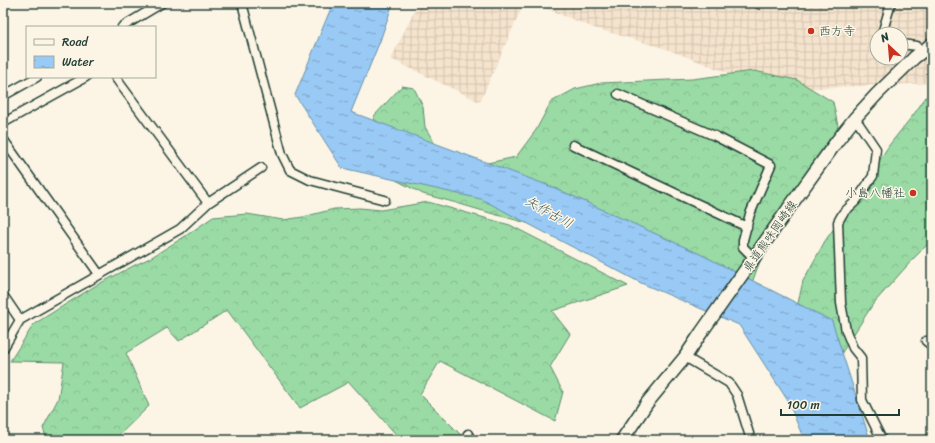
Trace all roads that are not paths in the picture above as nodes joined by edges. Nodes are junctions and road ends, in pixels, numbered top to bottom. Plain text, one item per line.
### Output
1 (162, 3) edge
2 (242, 3) edge
3 (891, 3) edge
4 (124, 26) edge
5 (884, 26) edge
6 (909, 45) edge
7 (927, 48) edge
8 (35, 78) edge
9 (84, 78) edge
10 (117, 78) edge
11 (618, 94) dead end
12 (3, 96) edge
13 (855, 118) junction
14 (3, 123) edge
15 (3, 139) edge
16 (573, 145) dead end
17 (261, 168) dead end
18 (385, 200) dead end
19 (208, 203) junction
20 (747, 227) junction
21 (754, 258) junction
22 (100, 274) junction
23 (3, 295) edge
24 (20, 320) junction
25 (3, 349) edge
26 (685, 357) junction
27 (622, 440) edge
28 (751, 440) edge
29 (882, 440) edge

1 - 4 street
2 - 18 street
3 - 5 street
6 - 7 street
7 - 13 main road, 県道熊味岡崎線
8 - 12 street
9 - 14 street
10 - 19 street
11 - 20 street
13 - 21 main road, 県道熊味岡崎線
13 - 29 street
15 - 22 street
16 - 20 street
17 - 19 street
19 - 22 street
20 - 21 street
21 - 26 main road, 県道熊味岡崎線
22 - 24 street
23 - 24 street
24 - 25 street
26 - 27 main road, 県道熊味岡崎線
26 - 28 street

